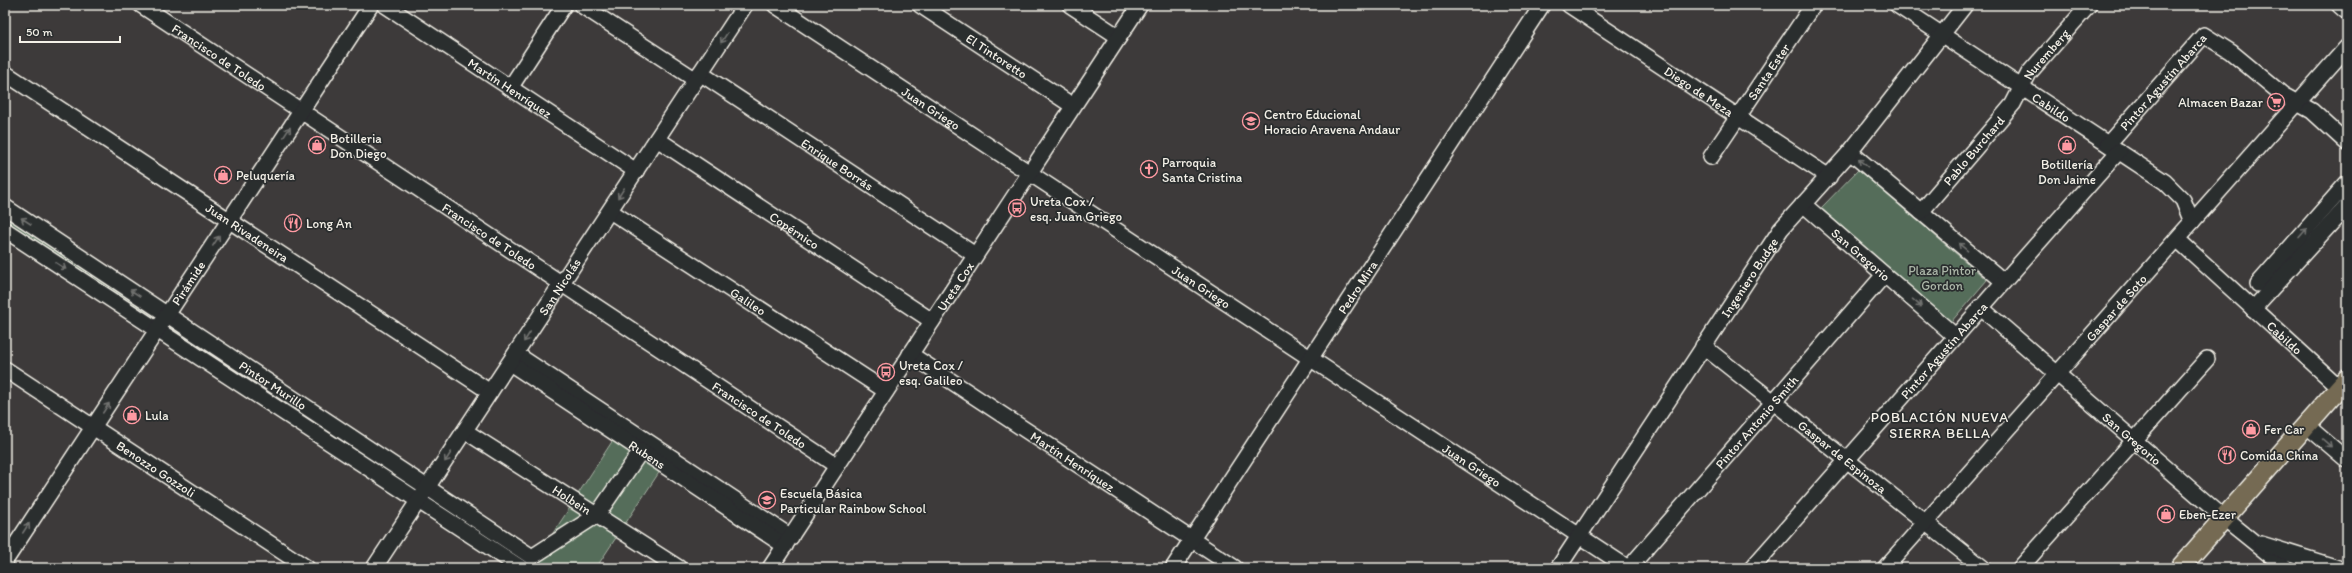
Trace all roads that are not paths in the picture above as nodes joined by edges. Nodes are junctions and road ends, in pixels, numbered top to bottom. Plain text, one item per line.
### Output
1 (141, 5) edge
2 (371, 5) edge
3 (385, 5) edge
4 (564, 5) edge
5 (581, 5) edge
6 (745, 5) edge
7 (775, 5) edge
8 (920, 5) edge
9 (934, 5) edge
10 (1070, 5) edge
11 (1140, 5) edge
12 (1542, 5) edge
13 (1569, 5) edge
14 (1813, 5) edge
15 (1898, 5) edge
16 (1965, 5) edge
17 (2089, 5) edge
18 (2339, 5) edge
19 (2347, 12) edge
20 (1943, 34) junction
21 (1119, 37) junction
22 (2347, 47) edge
23 (5, 73) edge
24 (700, 73) junction
25 (2021, 87) junction
26 (510, 88) junction
27 (2298, 102) junction
28 (1075, 103) junction
29 (301, 111) junction
30 (1738, 117) junction
31 (657, 139) junction
32 (2347, 143) edge
33 (2113, 147) junction
34 (1850, 152) junction
35 (1711, 157) dead end
36 (636, 171) junction
37 (1028, 173) junction
38 (1829, 177) junction
39 (2347, 183) edge
40 (1804, 204) junction
41 (2347, 206) edge
42 (5, 208) edge
43 (610, 210) junction
44 (1921, 212) junction
45 (229, 220) junction
46 (2192, 222) junction
47 (5, 230) edge
48 (2177, 239) junction
49 (977, 251) junction
50 (2283, 267) junction
51 (1884, 275) junction
52 (2003, 281) junction
53 (562, 284) junction
54 (2258, 284) dead end
55 (1980, 307) junction
56 (2253, 309) junction
57 (168, 314) junction
58 (932, 321) junction
59 (157, 330) junction
60 (1955, 336) junction
61 (1703, 346) junction
62 (910, 354) junction
63 (513, 359) junction
64 (1310, 359) junction
65 (2207, 359) dead end
66 (5, 369) edge
67 (2057, 374) junction
68 (2343, 384) edge
69 (490, 392) junction
70 (886, 392) junction
71 (1773, 402) junction
72 (2306, 425) junction
73 (93, 427) junction
74 (465, 431) junction
75 (2134, 440) junction
76 (641, 452) junction
77 (1846, 460) junction
78 (2347, 460) edge
79 (837, 466) junction
80 (427, 488) junction
81 (418, 501) junction
82 (595, 517) junction
83 (2224, 518) junction
84 (1925, 522) junction
85 (1579, 536) junction
86 (1192, 539) junction
87 (788, 541) junction
88 (2254, 542) junction
89 (5, 561) edge
90 (532, 563) edge
91 (307, 568) edge
92 (374, 568) edge
93 (521, 568) edge
94 (661, 568) edge
95 (679, 568) edge
96 (770, 568) edge
97 (1173, 568) edge
98 (1235, 568) edge
99 (1558, 568) edge
100 (1629, 568) edge
101 (1752, 568) edge
102 (1884, 568) edge
103 (1983, 568) edge
104 (2020, 568) edge
105 (2180, 568) edge
106 (2286, 568) edge
107 (2338, 568) edge

1 - 29 street, Francisco de Toledo
2 - 29 street, Pirámide
3 - 26 street, Martín Henríquez
4 - 26 street
5 - 24 street, Enrique Borrás
6 -> 24 street, San Nicolás
7 - 37 street, Juan Griego
8 - 28 street, El Tintoretto
9 - 28 street, El Tintoretto
10 - 21 street
11 - 21 street, Ureta Cox
12 - 64 street, Pedro Mira
13 - 30 street, Diego de Meza
14 - 30 street, Santa Ester
15 - 20 street, Cabildo
16 - 20 street, Ingeniero Budge
17 - 25 street, Nuremberg
18 - 19 street
20 - 25 street, Cabildo
20 - 34 street, Ingeniero Budge
21 - 28 street, Ureta Cox
22 - 27 street, Gaspar de Soto
23 - 45 street, Juan Rivadeneira
24 - 31 street, San Nicolás
24 - 49 street, Enrique Borrás
25 - 33 street, Cabildo
25 - 44 street, Pablo Burchard
26 - 36 street, Martín Henríquez
27 - 32 street
27 - 33 street, Pintor Agustín Abarca
27 - 46 street, Gaspar de Soto
28 - 37 street, Ureta Cox
45 -> 29 street, Pirámide
29 - 53 street, Francisco de Toledo
30 - 35 street, Santa Ester
30 - 38 street, Diego de Meza
31 - 36 street, San Nicolás
31 - 58 street, Copérnico
33 - 46 street, Cabildo
33 - 52 street, Pintor Agustín Abarca
34 - 38 street, Ingeniero Budge
44 -> 34 street
36 -> 43 street, San Nicolás
37 - 49 street, Ureta Cox
37 - 64 street, Juan Griego
38 - 40 street, Ingeniero Budge
50 -> 39 street
40 - 51 street, San Gregorio
40 - 61 street, Ingeniero Budge
41 - 50 street
57 -> 42 street, Pintor Murillo
43 - 53 street, San Nicolás
43 - 70 street, Galileo
52 -> 44 street
57 -> 45 street, Pirámide
45 - 69 street, Juan Rivadeneira
46 - 48 street, Gaspar de Soto
47 -> 59 street, Pintor Murillo
48 - 56 street, Cabildo
48 - 67 street, Gaspar de Soto
49 - 58 street, Ureta Cox
50 - 54 street
50 - 56 street
51 -> 60 street, San Gregorio
51 - 71 street, Pintor Antonio Smith
52 - 55 street, Pintor Agustín Abarca
53 -> 63 street, San Nicolás
53 - 79 street, Francisco de Toledo
55 - 60 street, Pintor Agustín Abarca
55 - 67 street, San Gregorio
56 - 68 street, Cabildo
57 - 59 street, Pirámide
57 - 80 street, Pintor Murillo
58 - 62 street, Ureta Cox
73 -> 59 street, Pirámide
59 - 81 street, Pintor Murillo
60 - 77 street, Pintor Agustín Abarca
61 - 71 street, Gaspar de Espinoza
61 - 85 street, Ingeniero Budge
62 - 70 street, Ureta Cox
62 - 86 street, Martín Henríquez
63 - 69 street, San Nicolás
63 - 76 street, Rubens
63 - 87 street, Rubens
64 - 85 street, Juan Griego
64 - 86 street, Pedro Mira
65 - 75 street
66 - 73 street, Benozzo Gozzoli
67 - 75 street, San Gregorio
67 - 84 street, Gaspar de Soto
68 - 72 main road
69 - 74 street, San Nicolás
70 - 79 street, Ureta Cox
71 - 77 street, Gaspar de Espinoza
71 - 100 street, Pintor Antonio Smith
72 -> 78 street
72 - 83 main road
89 -> 73 street, Pirámide
73 - 91 street, Benozzo Gozzoli
74 -> 80 street, San Nicolás
74 - 82 street, Holbein
75 - 83 street, San Gregorio
75 - 104 street
76 - 82 street
76 - 87 street, Rubens
77 - 84 street, Gaspar de Espinoza
77 - 101 street, Pintor Agustín Abarca
79 - 87 street, Ureta Cox
80 - 81 street, San Nicolás
80 - 90 street, Pintor Murillo
81 - 92 street, San Nicolás
81 - 93 street, Pintor Murillo
82 - 90 street
82 - 94 street, Holbein
82 - 95 street, Holbein
83 - 88 street, San Gregorio
83 - 105 main road
84 - 102 street, Gaspar de Soto
84 - 103 street, Gaspar de Espinoza
85 - 99 street, Ingeniero Budge
85 - 100 street, Juan Griego
86 - 97 street, Pedro Mira
86 - 98 street, Martín Henríquez
87 - 96 street, Ureta Cox
88 - 106 street, San Gregorio
88 - 107 street

